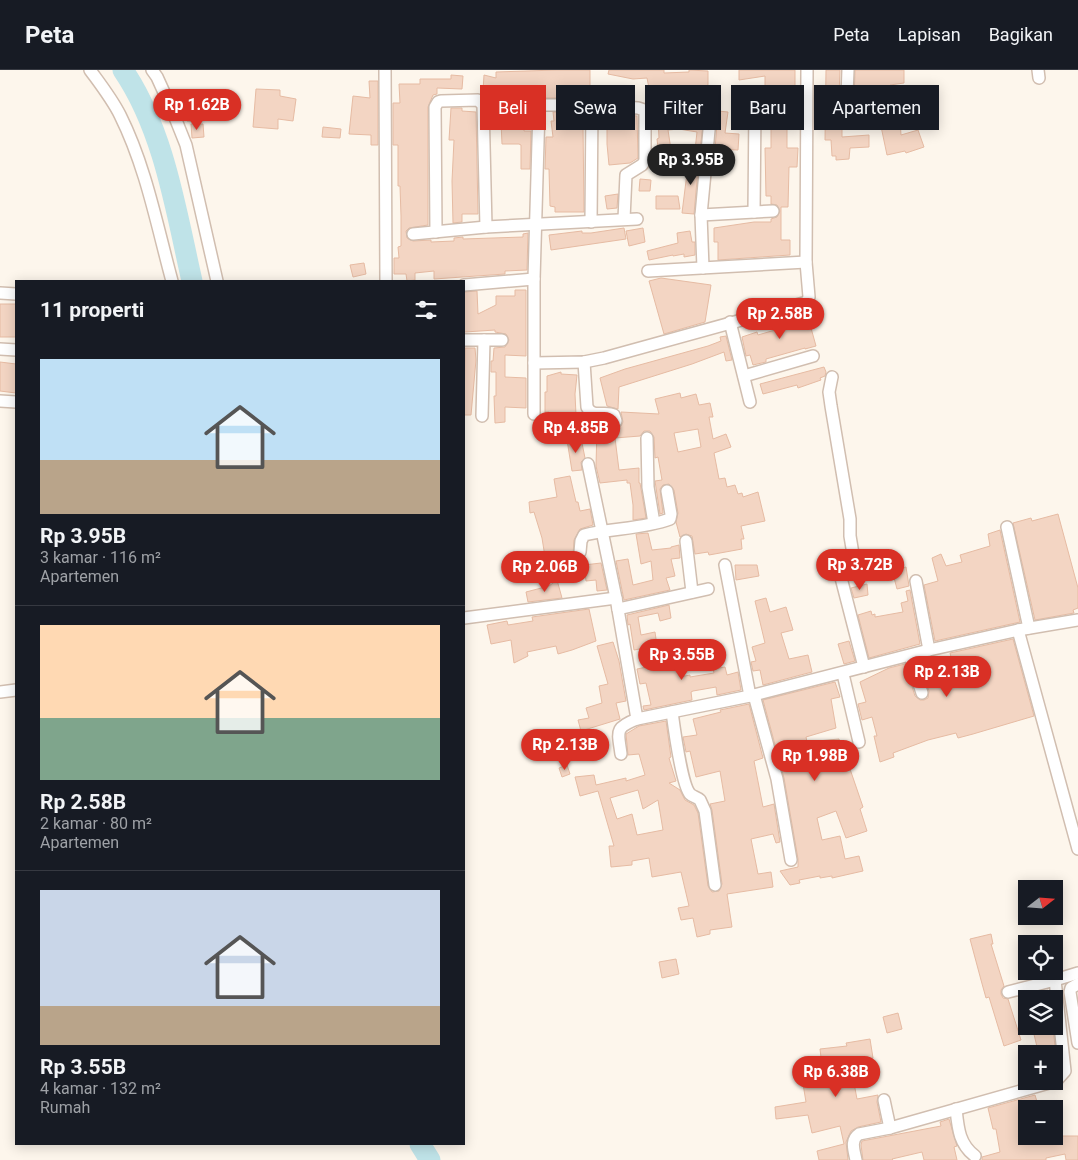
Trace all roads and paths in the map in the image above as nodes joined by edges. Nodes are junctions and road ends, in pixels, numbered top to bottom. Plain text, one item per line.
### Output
1 (90, 70) edge
2 (152, 70) edge
3 (385, 70) edge
4 (807, 70) edge
5 (848, 70) edge
6 (847, 85) edge
7 (556, 104) edge
8 (635, 108) edge
9 (592, 130) edge
10 (709, 130) edge
11 (754, 130) edge
12 (773, 211) dead end
13 (754, 212) junction
14 (701, 215) junction
15 (637, 218) dead end
16 (624, 220) junction
17 (591, 222) junction
18 (536, 225) junction
19 (486, 227) junction
20 (436, 232) junction
21 (413, 234) dead end
22 (806, 262) junction
23 (703, 268) junction
24 (648, 271) dead end
25 (534, 279) junction
26 (172, 280) edge
27 (218, 280) edge
28 (386, 280) edge
29 (465, 284) edge
30 (0, 293) edge
31 (15, 294) edge
32 (730, 322) junction
33 (465, 340) edge
34 (484, 340) junction
35 (502, 340) dead end
36 (0, 349) edge
37 (15, 350) edge
38 (813, 356) dead end
39 (584, 362) junction
40 (534, 363) junction
41 (744, 376) junction
42 (832, 377) dead end
43 (0, 401) edge
44 (15, 402) edge
45 (750, 402) dead end
46 (534, 414) dead end
47 (482, 416) dead end
48 (616, 421) dead end
49 (647, 438) dead end
50 (588, 464) dead end
51 (667, 491) dead end
52 (654, 524) junction
53 (1007, 527) dead end
54 (603, 530) junction
55 (686, 541) dead end
56 (580, 552) dead end
57 (725, 565) dead end
58 (916, 581) dead end
59 (708, 589) dead end
60 (692, 592) junction
61 (617, 604) junction
62 (465, 618) edge
63 (1078, 620) edge
64 (1024, 629) junction
65 (929, 650) junction
66 (910, 656) junction
67 (864, 668) junction
68 (843, 674) junction
69 (15, 690) edge
70 (0, 692) edge
71 (922, 694) dead end
72 (752, 696) junction
73 (672, 712) junction
74 (637, 719) junction
75 (859, 742) dead end
76 (621, 754) dead end
77 (1078, 849) edge
78 (791, 860) dead end
79 (715, 885) dead end
80 (1078, 972) edge
81 (1063, 977) edge
82 (1055, 980) joint
83 (1078, 984) edge
84 (1008, 992) dead end
85 (1078, 1043) edge
86 (884, 1100) dead end
87 (956, 1109) junction
88 (890, 1128) junction
89 (975, 1156) dead end
90 (856, 1160) edge

1 - 26 street
2 - 27 street
3 - 28 street
4 - 22 street
5 - 6 street
7 - 18 street
8 - 16 street
9 - 17 street
10 - 14 street
11 - 13 street
12 - 13 street
13 - 14 street
14 - 23 street
15 - 16 street
16 - 17 street
17 - 18 street
18 - 19 street
18 - 25 street
19 - 20 street
19 - 20 street
20 - 21 street
22 - 23 street
22 - 32 street
23 - 24 street
25 - 29 street
25 - 40 street
30 - 31 street
32 - 39 street
32 - 41 street
33 - 34 street
34 - 35 street
34 - 47 street
36 - 37 street
38 - 41 street
39 - 40 street
39 - 48 street
40 - 46 street
41 - 45 street
42 - 67 street
43 - 44 street
49 - 52 street
50 - 54 street
51 - 52 street
52 - 54 street
53 - 64 street
54 - 56 street
54 - 61 street
55 - 60 street
57 - 72 street
58 - 65 street
59 - 60 street
60 - 61 street
61 - 62 street
61 - 74 street
63 - 64 street
64 - 65 street
64 - 77 street
65 - 66 street
66 - 67 street
66 - 71 street
67 - 68 street
68 - 72 street
68 - 75 street
69 - 70 street
72 - 73 street
72 - 78 street
73 - 74 street
73 - 79 street
74 - 76 street
80 - 81 street
82 - 84 street
82 - 87 street
83 - 85 street
86 - 88 street
87 - 88 street
87 - 89 street
88 - 90 street

